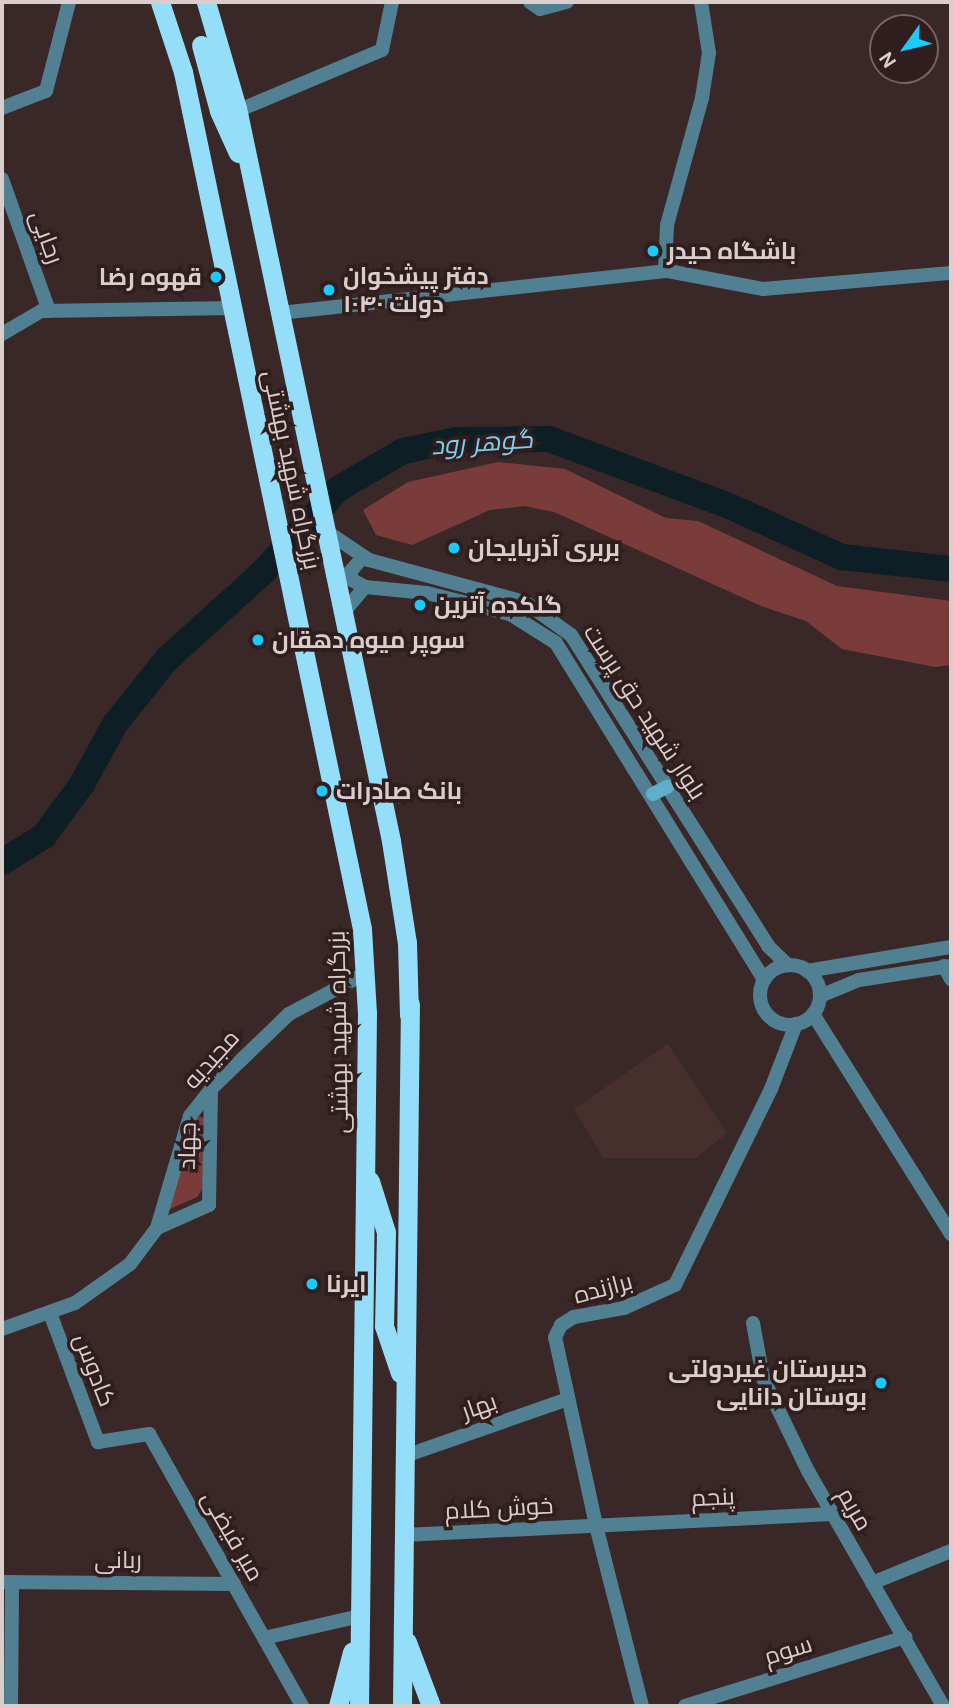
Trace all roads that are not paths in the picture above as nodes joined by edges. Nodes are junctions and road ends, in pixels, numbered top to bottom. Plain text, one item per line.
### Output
1 (69, 2) edge
2 (160, 2) edge
3 (174, 2) edge
4 (206, 2) edge
5 (392, 2) edge
6 (530, 2) edge
7 (566, 2) edge
8 (701, 2) edge
9 (197, 46) junction
10 (2, 108) edge
11 (237, 111) junction
12 (2, 179) edge
13 (254, 189) junction
14 (665, 271) junction
15 (951, 273) edge
16 (233, 308) junction
17 (49, 311) junction
18 (280, 313) junction
19 (2, 334) edge
20 (326, 531) junction
21 (356, 554) junction
22 (365, 587) junction
23 (343, 613) junction
24 (667, 787) junction
25 (653, 794) junction
26 (951, 947) edge
27 (788, 965) junction
28 (807, 971) junction
29 (949, 971) edge
30 (366, 973) junction
31 (764, 980) junction
32 (820, 996) junction
33 (813, 1014) junction
34 (796, 1024) junction
35 (211, 1089) junction
36 (365, 1167) junction
37 (157, 1228) junction
38 (951, 1234) edge
39 (364, 1283) junction
40 (385, 1284) junction
41 (407, 1285) junction
42 (50, 1313) junction
43 (753, 1324) dead end
44 (2, 1329) edge
45 (405, 1388) junction
46 (568, 1399) junction
47 (98, 1442) joint
48 (405, 1456) junction
49 (831, 1514) junction
50 (596, 1525) junction
51 (404, 1535) junction
52 (951, 1551) edge
53 (7, 1582) edge
54 (872, 1583) junction
55 (234, 1584) junction
56 (360, 1618) junction
57 (403, 1632) junction
58 (905, 1637) junction
59 (264, 1638) junction
60 (7, 1680) edge
61 (11, 1706) edge
62 (302, 1706) edge
63 (338, 1706) edge
64 (359, 1706) edge
65 (402, 1706) edge
66 (431, 1706) edge
67 (642, 1706) edge
68 (685, 1706) edge
69 (943, 1706) edge

1 - 10 street
2 - 9 highway, بزرگراه شهید بهشتی
3 - 9 highway
4 - 9 highway, بزرگراه شهید بهشتی
5 - 11 street
6 - 7 street
8 - 14 street
9 - 11 highway, بزرگراه شهید بهشتی
9 - 13 highway
9 - 16 highway, بزرگراه شهید بهشتی
11 - 13 highway, بزرگراه شهید بهشتی
12 - 17 street, رجایی
13 - 18 highway, بزرگراه شهید بهشتی
14 - 15 street
14 - 18 street
16 - 17 street
16 - 30 highway, بزرگراه شهید بهشتی
17 - 19 street
18 - 20 highway, بزرگراه شهید بهشتی
20 - 21 street, بلوار شهید حق پرست
20 - 23 highway, بزرگراه شهید بهشتی
21 - 22 street
21 - 24 street, بلوار شهید حق پرست
22 - 23 street
22 - 25 street, بلوار شهید حق پرست
23 - 41 highway, بزرگراه شهید بهشتی
24 - 25 main road
24 - 27 street, بلوار شهید حق پرست
25 - 31 street, بلوار شهید حق پرست
26 - 28 street
27 - 28 street
27 - 31 street
28 - 32 street
29 - 32 street
30 - 35 street, مجیدیه
30 - 36 highway, بزرگراه شهید بهشتی
31 - 34 street
32 - 33 street
33 - 34 street
33 - 38 street
34 - 46 street, برازنده
35 - 37 street, مجیدیه
35 - 37 street, جهاد
36 - 39 highway, بزرگراه شهید بهشتی
36 - 40 highway
37 - 42 street
39 - 40 highway
39 - 56 highway, بزرگراه شهید بهشتی
40 - 41 highway
40 - 45 highway
41 - 45 highway, بزرگراه شهید بهشتی
42 - 44 street
42 - 47 street, کادوس
43 - 49 street, مریم
45 - 48 highway, بزرگراه شهید بهشتی
46 - 48 street, بهار
46 - 50 street, برازنده
47 - 55 street, میر فیضی
48 - 51 highway, بزرگراه شهید بهشتی
49 - 50 street, پنجم
49 - 54 street, مریم
50 - 51 street, خوش کلام
50 - 67 street, برازنده
51 - 57 highway, بزرگراه شهید بهشتی
52 - 54 street
53 - 55 street, ربانی
53 - 60 street
54 - 58 street, مریم
55 - 59 street, میر فیضی
56 - 59 street
56 - 63 highway
56 - 64 highway, بزرگراه شهید بهشتی
57 - 65 highway, بزرگراه شهید بهشتی
57 - 66 highway
58 - 68 street, سوم
58 - 69 street, مریم
59 - 62 street, میر فیضی
60 - 61 street

